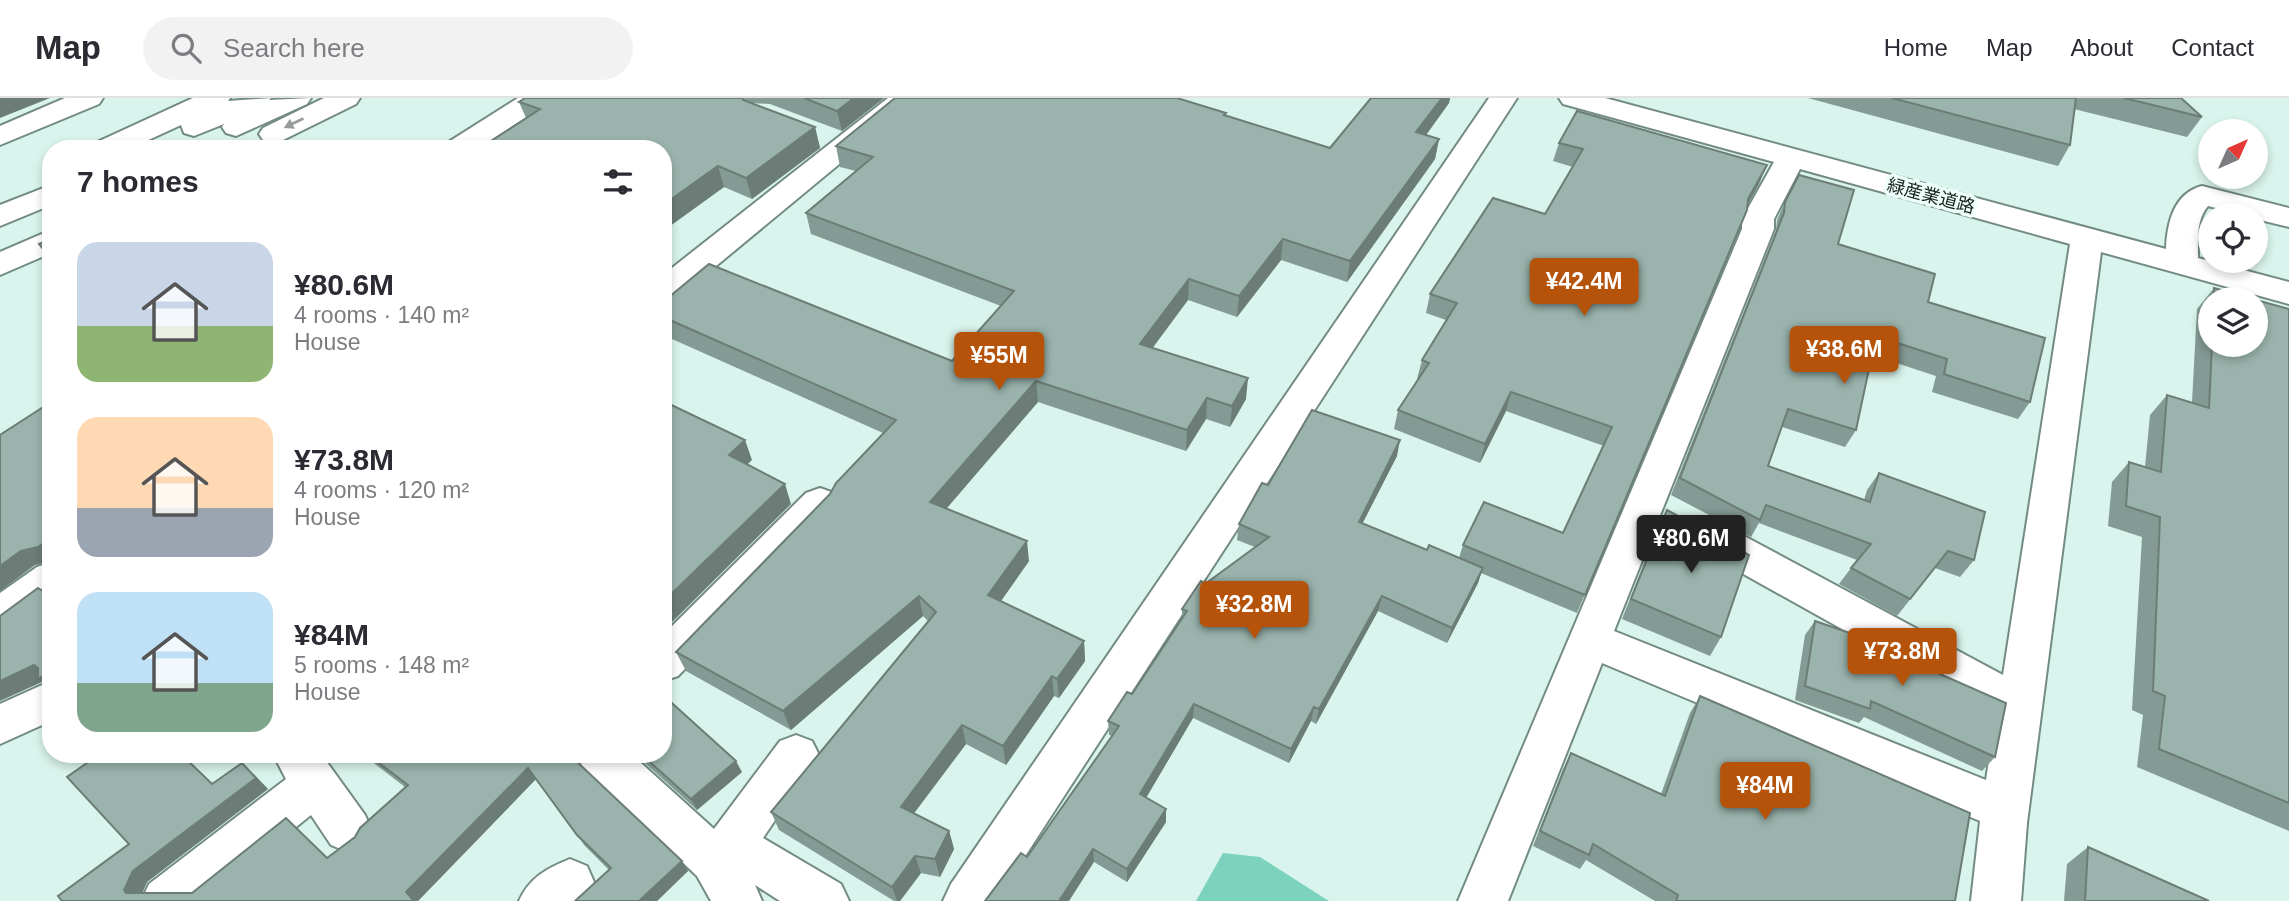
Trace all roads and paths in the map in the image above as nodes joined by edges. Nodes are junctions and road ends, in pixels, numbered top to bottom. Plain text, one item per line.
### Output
1 (89, 98) edge
2 (216, 98) edge
3 (257, 98) edge
4 (297, 98) edge
5 (346, 98) edge
6 (537, 98) edge
7 (1503, 98) edge
8 (1573, 98) edge
9 (891, 101) edge
10 (0, 136) edge
11 (125, 140) edge
12 (167, 140) edge
13 (209, 140) edge
14 (260, 140) edge
15 (471, 140) edge
16 (1791, 157) junction
17 (42, 178) edge
18 (0, 197) edge
19 (42, 198) edge
20 (0, 217) edge
21 (2289, 218) edge
22 (42, 223) edge
23 (2087, 238) junction
24 (42, 243) edge
25 (7, 253) edge
26 (2182, 264) junction
27 (42, 274) edge
28 (672, 284) edge
29 (2289, 293) edge
30 (1646, 502) junction
31 (820, 503) edge
32 (42, 585) edge
33 (0, 615) edge
34 (1590, 640) junction
35 (672, 654) edge
36 (42, 704) edge
37 (2020, 706) junction
38 (0, 725) edge
39 (796, 755) dead end
40 (609, 763) edge
41 (305, 769) edge
42 (2005, 809) junction
43 (348, 830) dead end
44 (722, 852) junction
45 (166, 901) edge
46 (737, 901) edge
47 (824, 901) edge
48 (968, 901) edge
49 (1483, 901) edge
50 (1996, 901) edge

1 - 10 street
2 - 11 street
3 - 12 street
4 - 13 street
5 -> 14 street
6 - 15 street
7 - 48 street
8 - 16 street, 緑産業道路
9 - 28 street
16 - 23 street, 緑産業道路
16 - 30 street
17 - 18 street
19 - 20 street
21 - 26 street
22 - 25 street
23 - 26 street, 緑産業道路
23 - 37 street
24 - 25 street
25 - 27 street
26 - 29 street, 緑産業道路
30 - 34 street
30 - 37 street
31 - 35 street
32 - 33 street
34 - 42 street
34 - 49 street
36 - 38 street
37 - 42 street
39 - 44 street
40 - 44 street
41 - 43 street
41 - 45 street
42 - 50 street
44 - 46 street
44 - 47 street

